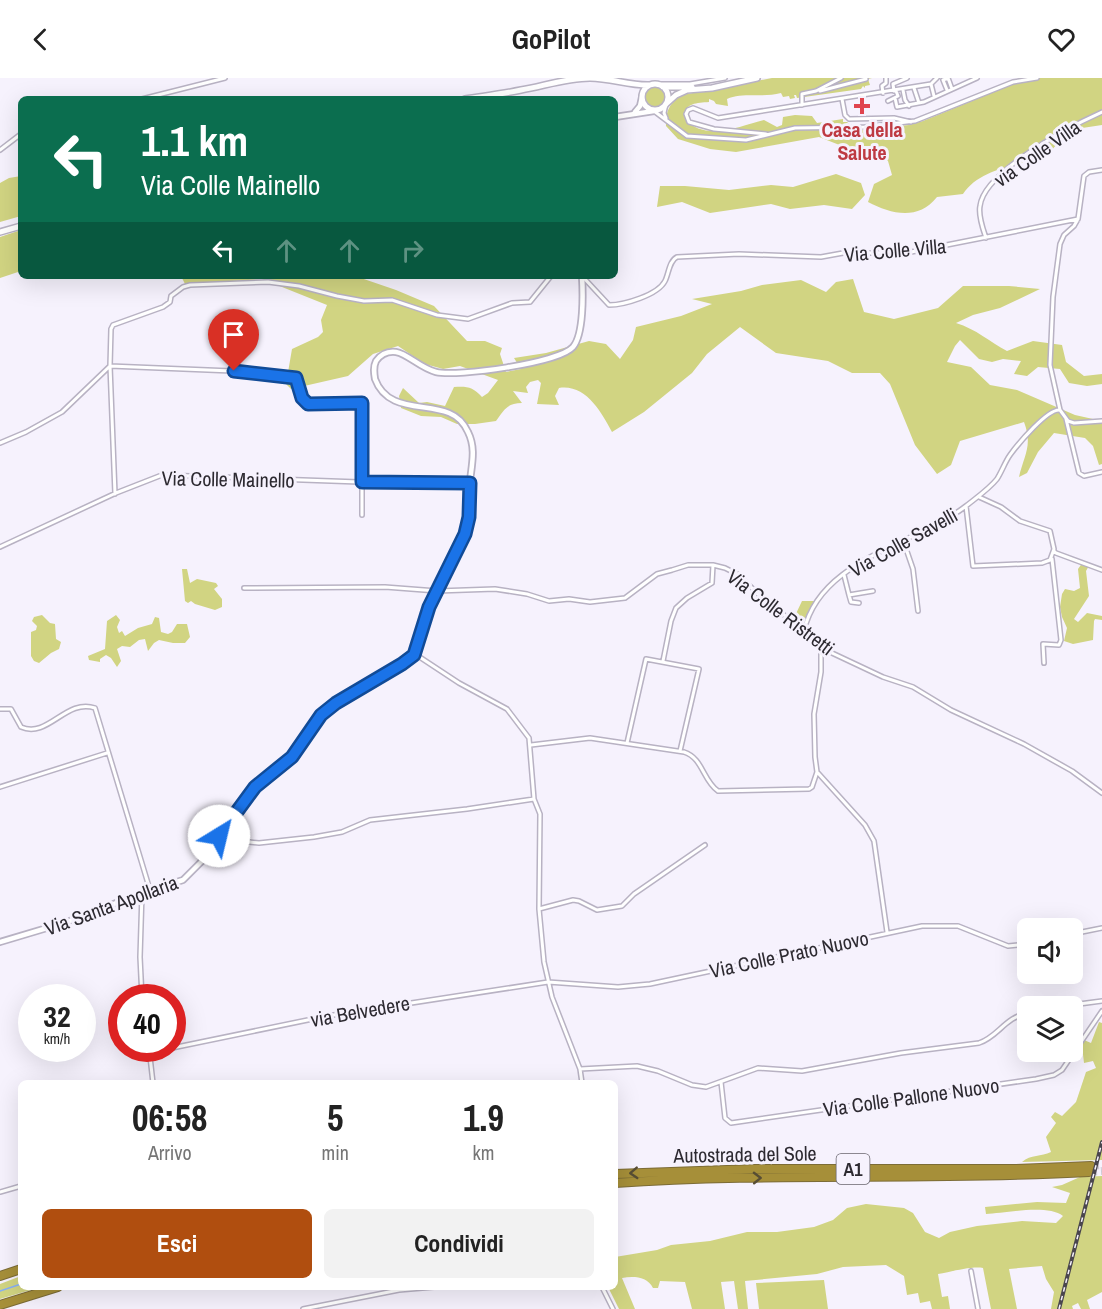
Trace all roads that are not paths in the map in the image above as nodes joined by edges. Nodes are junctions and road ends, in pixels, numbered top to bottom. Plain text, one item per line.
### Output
1 (225, 78) edge
2 (628, 78) edge
3 (725, 78) edge
4 (757, 78) edge
5 (842, 78) edge
6 (886, 78) edge
7 (907, 78) edge
8 (937, 78) edge
9 (946, 78) edge
10 (977, 78) edge
11 (1037, 78) edge
12 (866, 79) edge
13 (959, 79) edge
14 (967, 80) edge
15 (931, 84) junction
16 (962, 84) junction
17 (632, 85) junction
18 (656, 85) junction
19 (712, 88) junction
20 (914, 88) junction
21 (952, 89) junction
22 (903, 90) junction
23 (895, 91) junction
24 (947, 91) junction
25 (816, 92) junction
26 (884, 93) junction
27 (154, 96) edge
28 (484, 96) edge
29 (642, 96) junction
30 (904, 96) junction
31 (934, 96) junction
32 (896, 97) junction
33 (842, 99) junction
34 (888, 101) dead end
35 (919, 103) junction
36 (666, 104) junction
37 (802, 105) junction
38 (909, 106) junction
39 (654, 111) junction
40 (1102, 112) edge
41 (631, 114) junction
42 (618, 116) edge
43 (669, 122) junction
44 (912, 122) junction
45 (772, 135) junction
46 (18, 136) edge
47 (0, 150) edge
48 (1102, 170) edge
49 (1077, 219) junction
50 (18, 227) edge
51 (0, 232) edge
52 (986, 238) junction
53 (549, 279) edge
54 (583, 279) edge
55 (586, 279) edge
56 (110, 366) junction
57 (1060, 410) junction
58 (1066, 419) junction
59 (1102, 420) edge
60 (0, 442) edge
61 (1102, 472) edge
62 (362, 482) junction
63 (470, 483) junction
64 (114, 494) junction
65 (978, 497) junction
66 (966, 506) junction
67 (362, 516) dead end
68 (903, 540) junction
69 (0, 547) edge
70 (1054, 549) junction
71 (1052, 559) junction
72 (713, 565) junction
73 (1102, 570) edge
74 (843, 574) junction
75 (244, 588) dead end
76 (437, 591) junction
77 (873, 591) dead end
78 (849, 595) junction
79 (859, 603) dead end
80 (918, 611) dead end
81 (804, 631) junction
82 (821, 646) junction
83 (415, 654) junction
84 (663, 661) junction
85 (1044, 663) dead end
86 (0, 709) edge
87 (627, 743) junction
88 (531, 745) junction
89 (680, 751) junction
90 (108, 753) junction
91 (817, 772) junction
92 (0, 787) edge
93 (1102, 793) edge
94 (534, 799) junction
95 (229, 822) junction
96 (705, 845) dead end
97 (150, 890) junction
98 (142, 893) junction
99 (539, 909) junction
100 (1102, 928) edge
101 (886, 932) junction
102 (1083, 932) edge
103 (0, 942) edge
104 (1017, 945) edge
105 (548, 982) junction
106 (141, 984) edge
107 (1102, 1001) edge
108 (1083, 1004) edge
109 (1102, 1011) edge
110 (1017, 1016) edge
111 (186, 1045) edge
112 (150, 1062) edge
113 (580, 1069) junction
114 (153, 1080) edge
115 (582, 1080) edge
116 (722, 1082) junction
117 (618, 1174) edge
118 (618, 1183) edge
119 (18, 1187) edge
120 (0, 1192) edge
121 (18, 1270) edge
122 (971, 1270) dead end
123 (0, 1276) edge
124 (48, 1290) edge
125 (399, 1290) edge
126 (604, 1290) edge
127 (0, 1305) edge
128 (303, 1309) edge
129 (613, 1309) edge
130 (978, 1309) edge

1 - 27 street
2 - 17 street
3 - 18 street
4 - 19 main road
5 - 25 street
6 - 26 street
7 - 23 street
8 - 15 street
9 - 21 street
9 - 24 street
10 - 14 street
11 - 44 street
12 - 25 street
13 - 16 street
14 - 16 street
15 - 20 street
15 - 31 street
16 - 21 street
17 - 18 main road
17 - 28 main road
17 - 29 main road
18 - 19 main road
18 - 29 main road
18 - 36 main road
19 - 36 main road
20 - 22 street
20 - 35 street
21 - 24 street
22 - 23 street
22 - 30 street
23 - 26 street
23 - 32 street
24 - 31 street
25 - 37 street
26 - 33 street
29 - 39 main road
29 - 41 street
30 - 32 street
30 - 38 street
31 - 35 street
32 - 34 street
32 - 38 street
33 - 37 street
33 - 44 street
35 - 38 street
36 - 39 main road
36 - 43 street
37 - 45 street
39 - 41 street
39 - 43 street
40 - 52 street, via Colle Villa
41 - 42 street
43 - 45 street
44 - 45 street
46 - 47 street
48 - 49 street
49 - 52 street, Via Colle Villa
49 - 57 street
50 - 51 main road
52 - 55 street, Via Colle Villa
53 - 56 street
54 - 63 street
56 - 60 street
56 - 62 street
56 - 64 street
57 - 58 street
57 - 65 street, Via Colle Savelli
58 - 59 street
58 - 61 street
62 - 63 street, Via Colle Mainello
62 - 64 street, Via Colle Mainello
62 - 67 street
63 - 76 street
64 - 69 street, Via Colle Mainello
65 - 66 street, Via Colle Savelli
65 - 70 street
66 - 68 street, Via Colle Savelli
66 - 71 street
68 - 74 street, Via Colle Savelli
68 - 80 street
70 - 71 street
70 - 73 street
71 - 85 street
72 - 76 street, Via Colle Ristretti
72 - 81 street, Via Colle Ristretti
72 - 84 street
74 - 78 street
74 - 81 street, Via Colle Savelli
75 - 76 street, Via Colle Ristretti
76 - 83 street
77 - 78 street
78 - 79 street
81 - 82 street, Via Colle Ristretti
82 - 91 street
82 - 93 street, Via Colle Ristretti
83 - 88 street
83 - 95 street, Via Santa Apollaria
84 - 87 street
84 - 89 street
86 - 90 street
87 - 88 street
87 - 89 street
88 - 94 street
89 - 91 street
90 - 92 street
90 - 97 street
91 - 101 street
94 - 95 street
94 - 99 street
95 - 97 street, Via Santa Apollaria
96 - 99 street
97 - 98 street, Via Santa Apollaria
98 - 103 street, Via Santa Apollaria
98 - 106 street
99 - 105 street
100 - 102 street
101 - 104 street, Via Colle Prato Nuovo
101 - 105 street, Via Colle Prato Nuovo
105 - 111 street, via Belvedere
105 - 113 street
107 - 108 street
109 - 116 street, Via Colle Pallone Nuovo
110 - 116 street
112 - 114 street
113 - 115 street
113 - 116 street
118 -> 117 highway, Autostrada del Sole / A1
119 - 120 street
121 - 123 highway
122 - 130 street
124 - 127 highway
125 - 128 street
126 - 129 street

